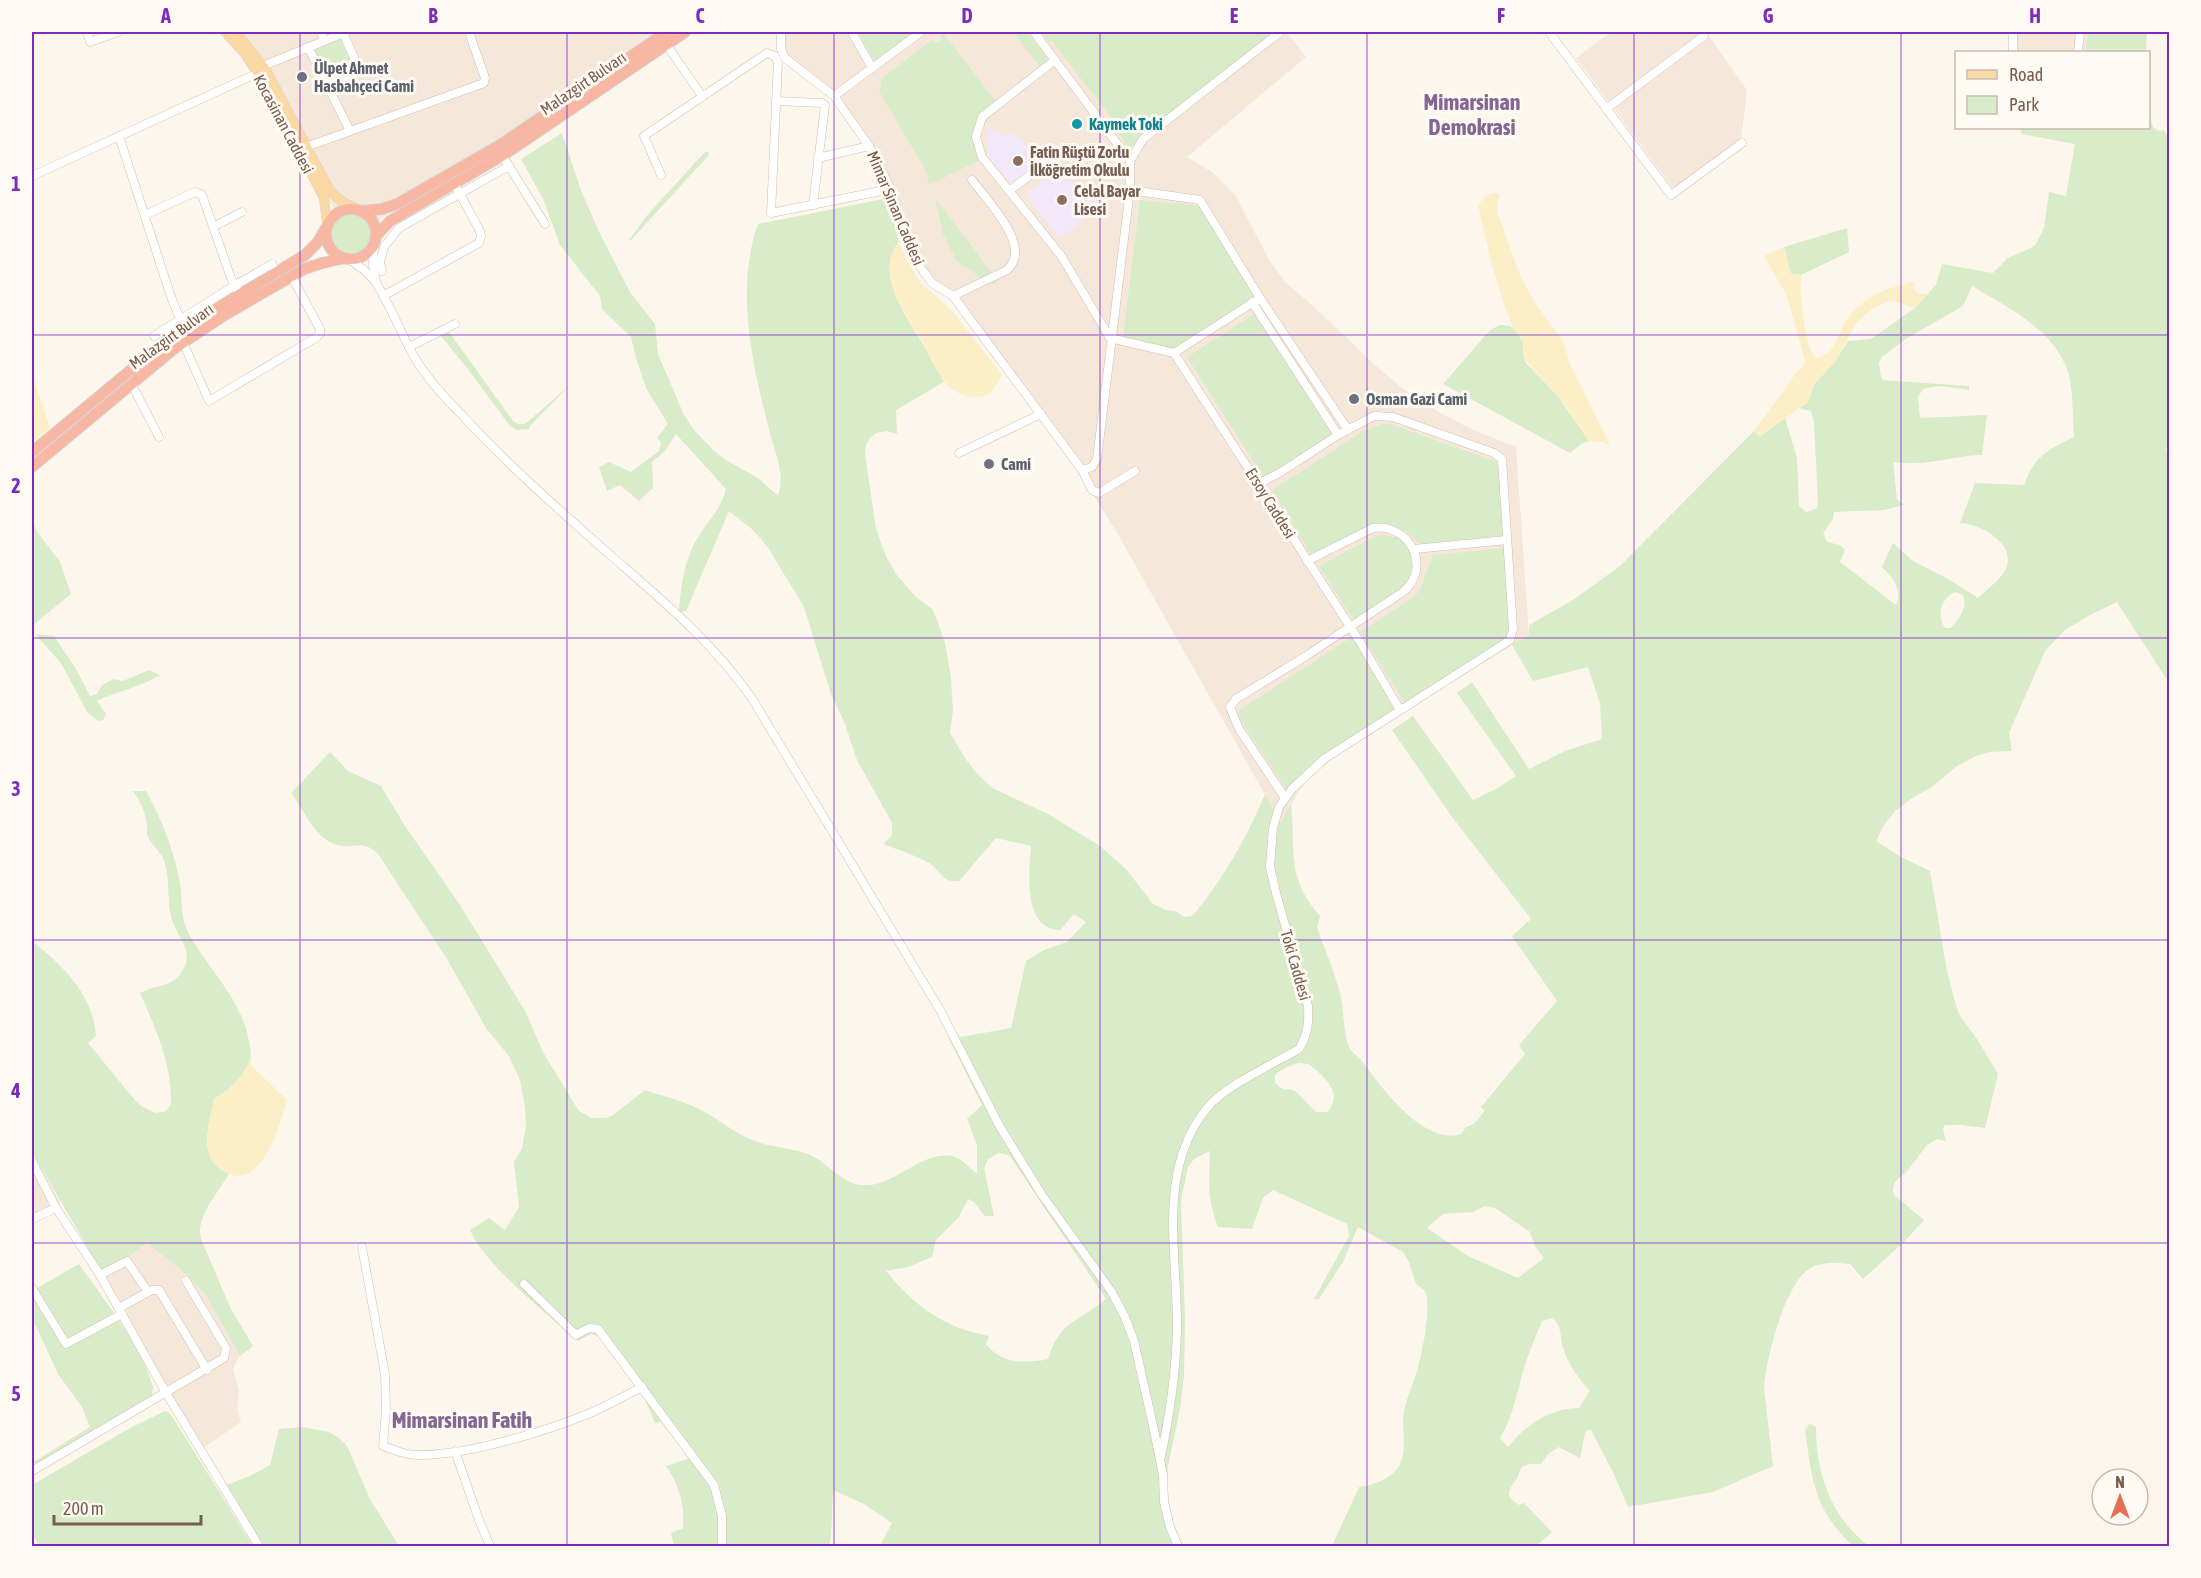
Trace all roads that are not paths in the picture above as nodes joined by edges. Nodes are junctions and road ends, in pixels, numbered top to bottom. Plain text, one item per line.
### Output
1 (87, 32) edge
2 (118, 32) edge
3 (225, 32) edge
4 (237, 32) edge
5 (321, 32) edge
6 (345, 32) edge
7 (469, 32) edge
8 (668, 32) edge
9 (685, 32) edge
10 (852, 32) edge
11 (921, 32) edge
12 (1034, 32) edge
13 (1280, 32) edge
14 (1549, 32) edge
15 (1705, 32) edge
16 (2013, 32) edge
17 (2080, 32) edge
18 (780, 33) edge
19 (324, 41) junction
20 (666, 44) junction
21 (308, 47) junction
22 (2013, 51) edge
23 (2078, 51) edge
24 (779, 54) junction
25 (1055, 60) junction
26 (872, 68) junction
27 (260, 69) junction
28 (326, 84) junction
29 (702, 96) junction
30 (834, 96) junction
31 (776, 100) junction
32 (1606, 109) junction
33 (350, 131) junction
34 (119, 136) junction
35 (1742, 142) dead end
36 (870, 146) junction
37 (306, 147) junction
38 (502, 155) junction
39 (818, 158) junction
40 (1130, 161) junction
41 (1043, 165) dead end
42 (509, 166) junction
43 (661, 175) dead end
44 (32, 176) edge
45 (972, 180) dead end
46 (457, 188) junction
47 (891, 189) junction
48 (1130, 190) junction
49 (1009, 191) junction
50 (813, 205) junction
51 (359, 210) junction
52 (242, 212) dead end
53 (146, 214) junction
54 (544, 224) dead end
55 (327, 226) junction
56 (213, 227) junction
57 (375, 240) junction
58 (347, 259) junction
59 (382, 272) dead end
60 (292, 277) junction
61 (378, 286) junction
62 (236, 290) junction
63 (383, 296) junction
64 (953, 296) junction
65 (1260, 298) junction
66 (1252, 302) junction
67 (181, 323) junction
68 (454, 324) dead end
69 (154, 336) dead end
70 (1110, 338) junction
71 (183, 342) junction
72 (409, 347) junction
73 (1173, 353) junction
74 (131, 383) junction
75 (1041, 414) junction
76 (1348, 430) junction
77 (1338, 435) junction
78 (159, 436) dead end
79 (32, 452) edge
80 (959, 453) dead end
81 (32, 466) edge
82 (1082, 470) junction
83 (1135, 471) dead end
84 (1258, 484) junction
85 (1507, 540) junction
86 (1414, 549) junction
87 (1307, 561) junction
88 (1348, 627) junction
89 (1400, 710) junction
90 (1285, 798) junction
91 (32, 1161) edge
92 (56, 1208) junction
93 (32, 1219) edge
94 (362, 1247) dead end
95 (100, 1275) junction
96 (186, 1281) dead end
97 (524, 1284) dead end
98 (32, 1289) edge
99 (148, 1292) junction
100 (120, 1311) junction
101 (207, 1370) junction
102 (642, 1387) junction
103 (166, 1393) junction
104 (455, 1451) junction
105 (1160, 1459) junction
106 (32, 1471) edge
107 (260, 1546) edge
108 (490, 1546) edge
109 (722, 1546) edge
110 (1178, 1546) edge

1 - 2 street
3 - 27 main road, Kocasinan Caddesi
4 - 27 main road, Kocasinan Caddesi
5 - 19 street
6 - 19 street
6 - 28 street
7 - 33 street
8 - 51 highway, Malazgirt Bulvarı
9 - 20 highway, Malazgirt Bulvarı
10 - 26 street
11 - 26 street
12 - 25 street
13 - 40 street
14 - 32 street
15 - 32 street
16 - 22 street
17 - 23 street
18 - 24 street
19 - 21 street
20 - 29 street
20 - 38 highway, Malazgirt Bulvarı
21 - 27 street
21 - 28 street
24 - 29 street
24 - 30 street, Mimar Sinan Caddesi
24 - 31 street
25 - 40 street
25 - 49 street
26 - 30 street
27 - 34 street
27 - 37 main road, Kocasinan Caddesi
27 - 55 main road, Kocasinan Caddesi
28 - 33 street
29 - 43 street
30 - 36 street, Mimar Sinan Caddesi
31 - 39 street
31 - 50 street
32 - 35 street
33 - 37 street
34 - 44 street
34 - 53 street
36 - 39 street
36 - 47 street, Mimar Sinan Caddesi
37 - 51 main road, Kocasinan Caddesi
38 - 42 street
38 - 46 highway, Malazgirt Bulvarı
39 - 50 street
40 - 48 street
41 - 49 street
42 - 46 street
42 - 54 street
45 - 64 street
46 - 57 highway, Malazgirt Bulvarı
46 - 59 street
46 - 63 street
47 - 50 street
47 - 64 street, Mimar Sinan Caddesi
48 - 65 street
48 - 70 street
49 - 70 street
51 - 55 highway
51 - 57 highway
52 - 56 street
53 - 56 street
53 - 67 street
55 - 58 highway
55 - 62 highway, Malazgirt Bulvarı
56 - 62 street
57 - 58 highway
57 - 61 street
58 - 60 highway, Malazgirt Bulvarı
58 - 61 street
60 - 71 highway, Malazgirt Bulvarı
60 - 71 street
61 - 63 street
62 - 67 highway, Malazgirt Bulvarı
63 - 72 street
64 - 75 street, Mimar Sinan Caddesi
65 - 66 street
65 - 76 street
66 - 73 street
66 - 77 street
67 - 69 street
67 - 79 highway, Malazgirt Bulvarı
68 - 72 street
70 - 73 street
70 - 82 street
71 - 74 highway, Malazgirt Bulvarı
72 - 105 street
73 - 84 street, Ersoy Caddesi
74 - 78 street
74 - 81 highway, Malazgirt Bulvarı
75 - 80 street
75 - 82 street, Mimar Sinan Caddesi
76 - 77 street
76 - 85 street
77 - 84 street
82 - 83 street, Mimar Sinan Caddesi
84 - 87 street, Ersoy Caddesi
85 - 86 street
85 - 89 street, Toki Caddesi
86 - 87 street
86 - 88 street
87 - 88 street, Ersoy Caddesi
88 - 89 street, Ersoy Caddesi
88 - 90 street
89 - 90 street, Toki Caddesi
90 - 105 street, Toki Caddesi
91 - 92 street
92 - 93 street
92 - 95 street
94 - 104 street
95 - 99 street
95 - 100 street
96 - 101 street
97 - 102 street
98 - 100 street
99 - 100 street
99 - 101 street
100 - 103 street
101 - 103 street
102 - 104 street
102 - 109 street
103 - 106 street
103 - 107 street
104 - 108 street
105 - 110 street

